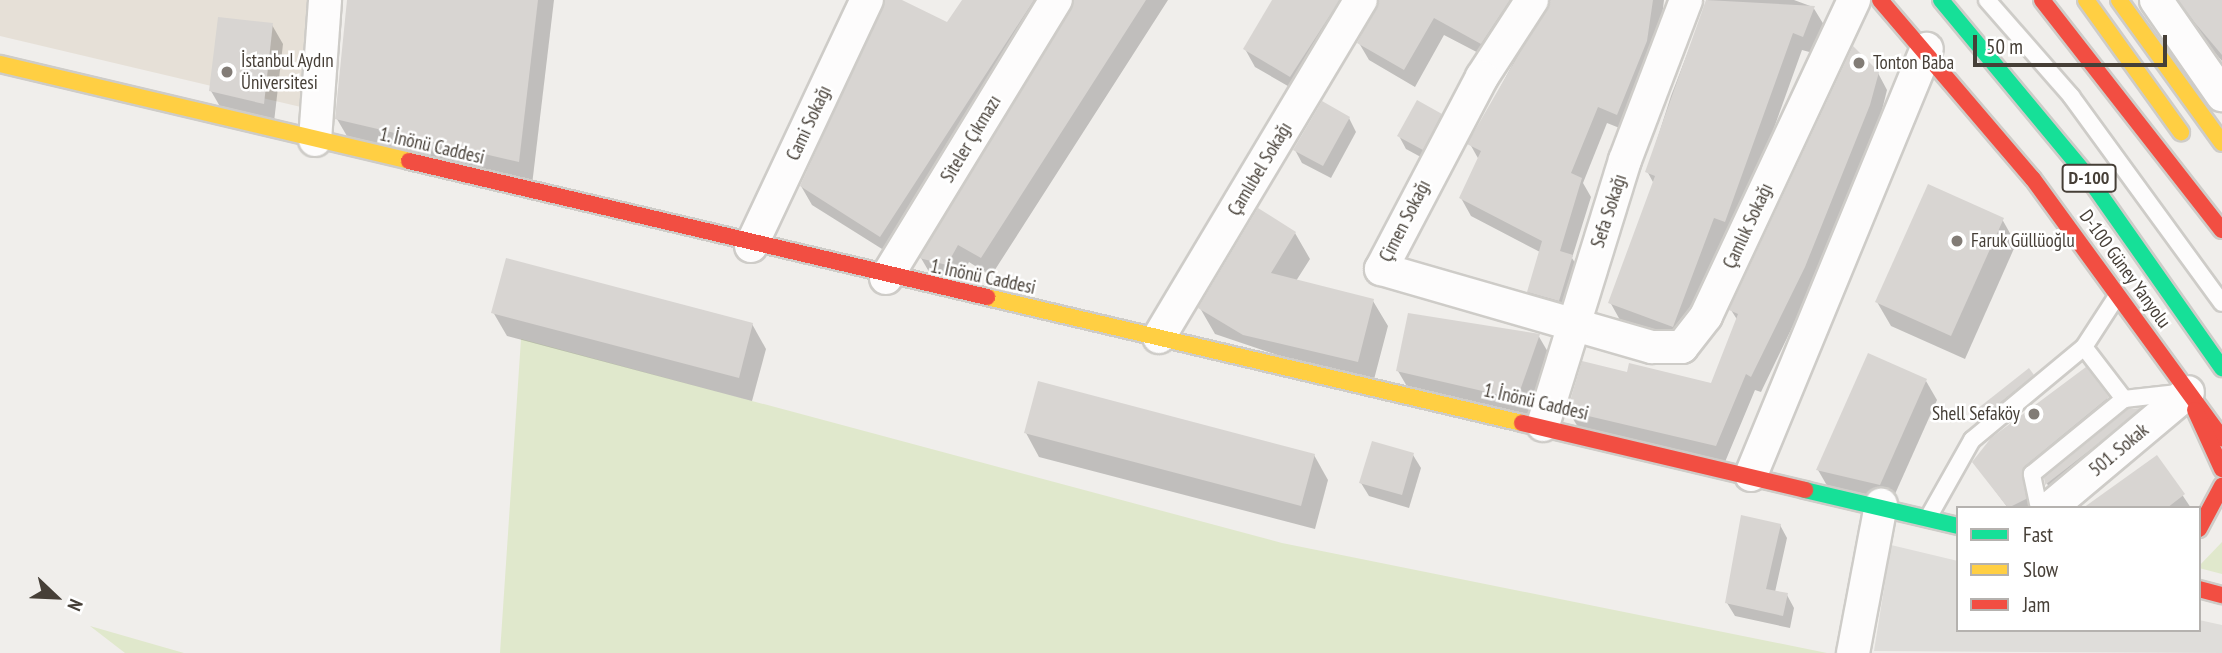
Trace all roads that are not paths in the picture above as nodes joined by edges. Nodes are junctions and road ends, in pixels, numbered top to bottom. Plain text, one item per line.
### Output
1 (325, 0) edge
2 (867, 0) edge
3 (1056, 0) edge
4 (1361, 0) edge
5 (1532, 0) edge
6 (1686, 0) edge
7 (1854, 0) edge
8 (1880, 0) edge
9 (1941, 0) edge
10 (1987, 0) edge
11 (2042, 0) edge
12 (2086, 0) edge
13 (2119, 0) edge
14 (2156, 0) edge
15 (1927, 49) junction
16 (0, 64) edge
17 (2205, 86) edge
18 (315, 140) junction
19 (2222, 143) edge
20 (2190, 144) dead end
21 (2222, 230) edge
22 (751, 246) junction
23 (887, 278) junction
24 (2118, 294) junction
25 (2222, 303) edge
26 (1573, 327) junction
27 (1158, 337) junction
28 (2084, 346) junction
29 (2222, 368) edge
30 (2188, 392) junction
31 (2124, 399) junction
32 (1543, 425) junction
33 (2222, 438) edge
34 (2222, 469) edge
35 (1751, 475) junction
36 (2222, 486) edge
37 (1881, 505) junction
38 (2039, 506) edge
39 (2052, 506) edge
40 (1928, 518) junction
41 (1956, 525) edge
42 (2201, 525) edge
43 (2201, 590) edge
44 (2222, 595) edge
45 (1853, 653) edge

1 - 18 street
2 - 22 street, Cami Sokağı
3 - 23 street, Siteler Çıkmazı
4 - 27 street, Çamlıbel Sokağı
5 - 26 street, Çimen Sokağı
6 - 26 street, Sefa Sokağı
7 - 26 street, Çamlık Sokağı
8 - 15 main road, D-100 Güney Yanyolu
9 - 29 main road, D-100
10 - 25 lane
11 - 21 main road
12 - 20 main road
13 - 17 main road
14 - 17 street
15 - 24 main road, D-100 Güney Yanyolu
15 - 35 street
16 - 18 main road, 1. İnönü Caddesi
17 - 19 main road
18 - 22 main road, 1. İnönü Caddesi
22 - 23 main road, 1. İnönü Caddesi
23 - 27 main road, 1. İnönü Caddesi
24 - 28 lane
24 - 30 main road, D-100 Güney Yanyolu
26 - 32 street, Sefa Sokağı
27 - 32 main road, 1. İnönü Caddesi
28 - 31 lane
28 - 40 lane
30 - 31 lane
30 - 33 main road, D-100 Güney Yanyolu
30 - 34 main road
30 - 39 street, 501. Sokak
31 - 38 lane
32 - 35 main road, 1. İnönü Caddesi
35 - 37 main road, 1. İnönü Caddesi
36 - 42 main road
37 - 40 main road, 1. İnönü Caddesi
37 - 45 street
40 - 41 main road, 1. İnönü Caddesi
43 - 44 main road

